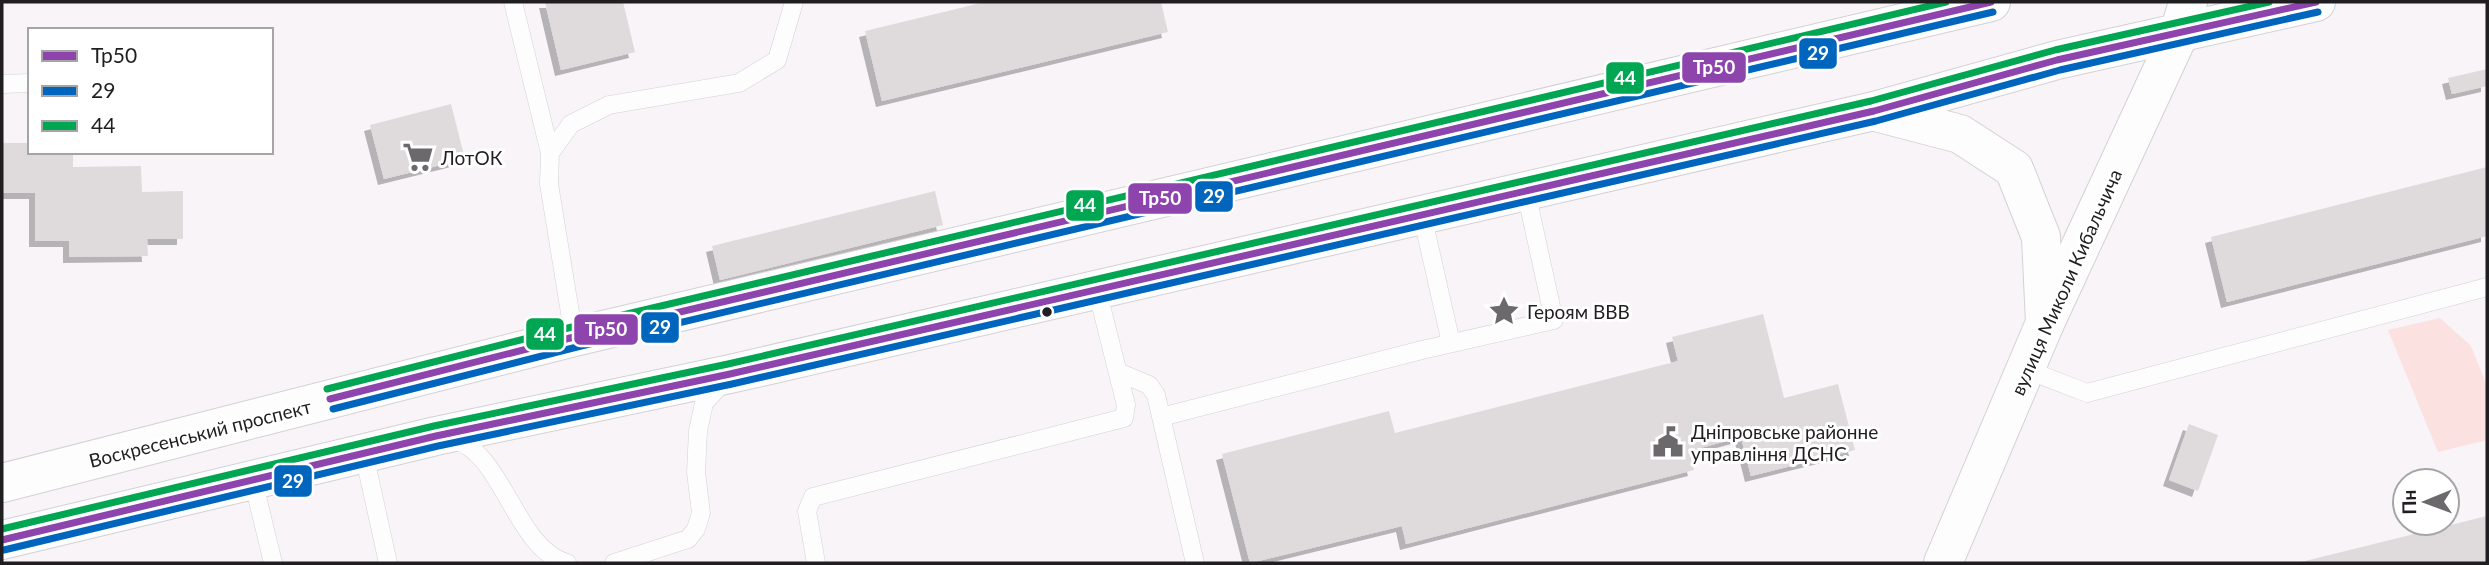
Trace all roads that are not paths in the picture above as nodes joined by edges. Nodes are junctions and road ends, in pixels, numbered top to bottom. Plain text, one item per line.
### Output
1 (513, 2) edge
2 (794, 2) edge
3 (1991, 2) edge
4 (2316, 2) edge
5 (2184, 18) edge
6 (28, 83) edge
7 (2, 84) edge
8 (1874, 111) junction
9 (550, 153) junction
10 (1526, 192) junction
11 (1422, 215) junction
12 (2487, 287) edge
13 (1097, 290) junction
14 (2045, 323) junction
15 (574, 337) junction
16 (1451, 343) junction
17 (2025, 369) junction
18 (1118, 372) junction
19 (730, 374) junction
20 (1161, 417) junction
21 (436, 436) junction
22 (364, 454) junction
23 (253, 480) junction
24 (2, 483) edge
25 (2, 540) edge
26 (273, 563) edge
27 (388, 563) edge
28 (567, 563) edge
29 (614, 563) edge
30 (816, 563) edge
31 (1195, 563) edge
32 (1943, 563) edge

1 - 9 lane
2 - 9 lane
3 - 15 main road, Воскресенський проспект
4 - 5 main road
5 - 8 main road
5 - 14 main road, вулиця Миколи Кибальчича
6 - 7 lane
8 - 10 main road
8 - 14 main road
9 - 15 lane
10 - 11 main road
10 - 16 lane
11 - 13 main road
11 - 16 lane
12 - 17 lane
13 - 18 lane
13 - 19 main road
14 - 17 main road, вулиця Миколи Кибальчича
15 - 24 main road, Воскресенський проспект
16 - 20 lane
17 - 32 main road, вулиця Миколи Кибальчича
18 - 20 lane
18 - 30 lane
19 - 21 main road
19 - 29 lane
20 - 31 lane
21 - 22 main road
21 - 28 lane
22 - 23 main road
22 - 27 lane
23 - 25 main road
23 - 26 lane

